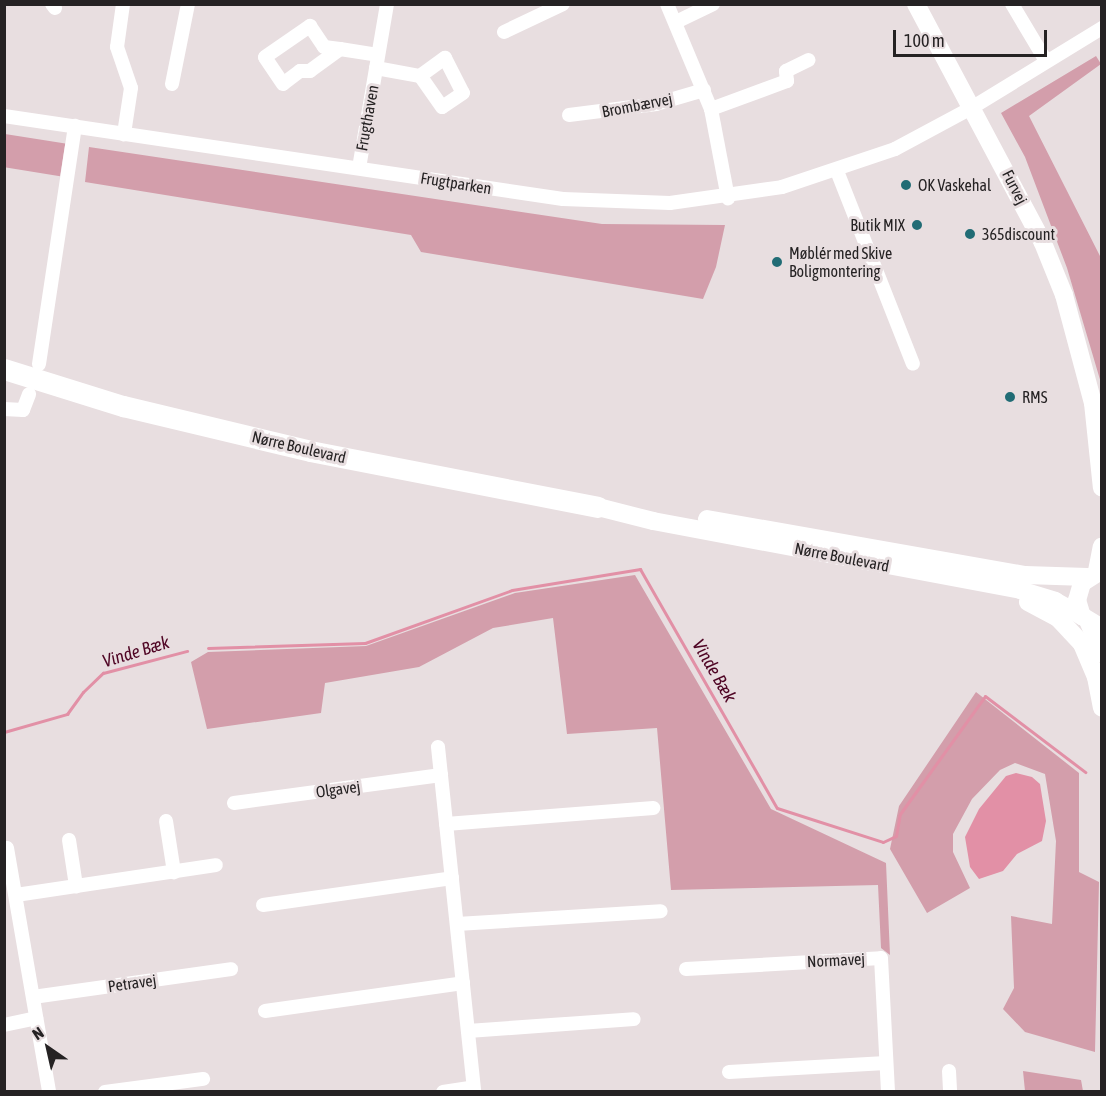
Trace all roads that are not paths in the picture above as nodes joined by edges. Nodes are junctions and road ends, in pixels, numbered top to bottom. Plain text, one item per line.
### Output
1 (123, 4) edge
2 (189, 4) edge
3 (387, 4) edge
4 (563, 4) edge
5 (667, 4) edge
6 (712, 4) edge
7 (916, 4) edge
8 (1012, 4) edge
9 (676, 22) junction
10 (1101, 28) edge
11 (504, 32) dead end
12 (340, 49) junction
13 (809, 60) dead end
14 (1046, 61) junction
15 (377, 62) junction
16 (420, 76) dead end
17 (172, 84) dead end
18 (704, 90) junction
19 (973, 107) junction
20 (711, 109) junction
21 (569, 115) dead end
22 (4, 116) edge
23 (75, 126) junction
24 (124, 134) junction
25 (359, 168) junction
26 (837, 171) junction
27 (728, 198) junction
28 (39, 364) dead end
29 (913, 364) dead end
30 (4, 369) edge
31 (29, 394) dead end
32 (4, 409) edge
33 (1101, 488) edge
34 (598, 507) junction
35 (1101, 546) edge
36 (900, 568) junction
37 (1095, 573) edge
38 (1091, 622) edge
39 (1101, 653) edge
40 (1101, 706) edge
41 (438, 747) dead end
42 (441, 775) junction
43 (234, 803) dead end
44 (652, 808) dead end
45 (166, 821) dead end
46 (446, 824) junction
47 (69, 840) dead end
48 (8, 848) dead end
49 (216, 866) dead end
50 (174, 872) junction
51 (452, 878) junction
52 (75, 886) junction
53 (16, 895) junction
54 (263, 905) dead end
55 (661, 911) dead end
56 (19, 916) junction
57 (4, 920) edge
58 (457, 924) junction
59 (231, 969) dead end
60 (686, 969) dead end
61 (463, 983) junction
62 (33, 996) junction
63 (265, 1011) dead end
64 (36, 1018) junction
65 (634, 1019) dead end
66 (4, 1025) edge
67 (468, 1031) junction
68 (886, 1063) junction
69 (949, 1071) dead end
70 (729, 1072) dead end
71 (203, 1079) dead end
72 (474, 1089) edge
73 (49, 1092) edge
74 (105, 1092) edge
75 (442, 1092) edge
76 (888, 1092) edge
77 (950, 1092) edge

1 - 24 street
2 - 17 street
3 - 15 street, Frugthaven
4 - 11 street
5 - 9 street
6 - 9 street
7 - 19 main road, Furvej
8 - 14 street
9 - 18 street
10 - 14 street, Frugtparken
12 - 12 street, Frugthaven
12 - 15 street, Frugthaven
13 - 20 street
14 - 19 street, Frugtparken
15 - 16 street, Frugthaven
15 - 25 street, Frugthaven
18 - 20 street
18 - 21 street, Brombærvej
19 - 26 street, Frugtparken
19 - 33 main road, Furvej
20 - 27 street
22 - 23 street, Frugtparken
23 - 24 street, Frugtparken
23 - 28 street
24 - 25 street, Frugtparken
25 - 27 street, Frugtparken
26 - 27 street, Frugtparken
26 - 29 street
30 - 34 highway, Nørre Boulevard
31 - 32 street
34 - 36 main road, Nørre Boulevard
34 - 37 main road, Nørre Boulevard
35 - 37 main road
36 - 38 main road, Nørre Boulevard
36 - 40 main road
37 - 38 main road
38 - 39 main road
41 - 42 street
42 - 43 street, Olgavej
42 - 46 street
44 - 46 street
45 - 50 street
46 - 51 street
47 - 52 street
48 - 53 street
49 - 50 street
50 - 52 street
51 - 54 street
51 - 58 street
52 - 53 street
53 - 56 street
55 - 58 street
56 - 57 street
56 - 62 street
58 - 61 street
59 - 62 street, Petravej
60 - 68 street, Normavej
61 - 63 street
61 - 67 street
62 - 64 street
64 - 66 street
64 - 73 street
65 - 67 street
67 - 72 street
68 - 70 street
68 - 76 street, Normavej
69 - 77 street
71 - 74 street
72 - 75 street

